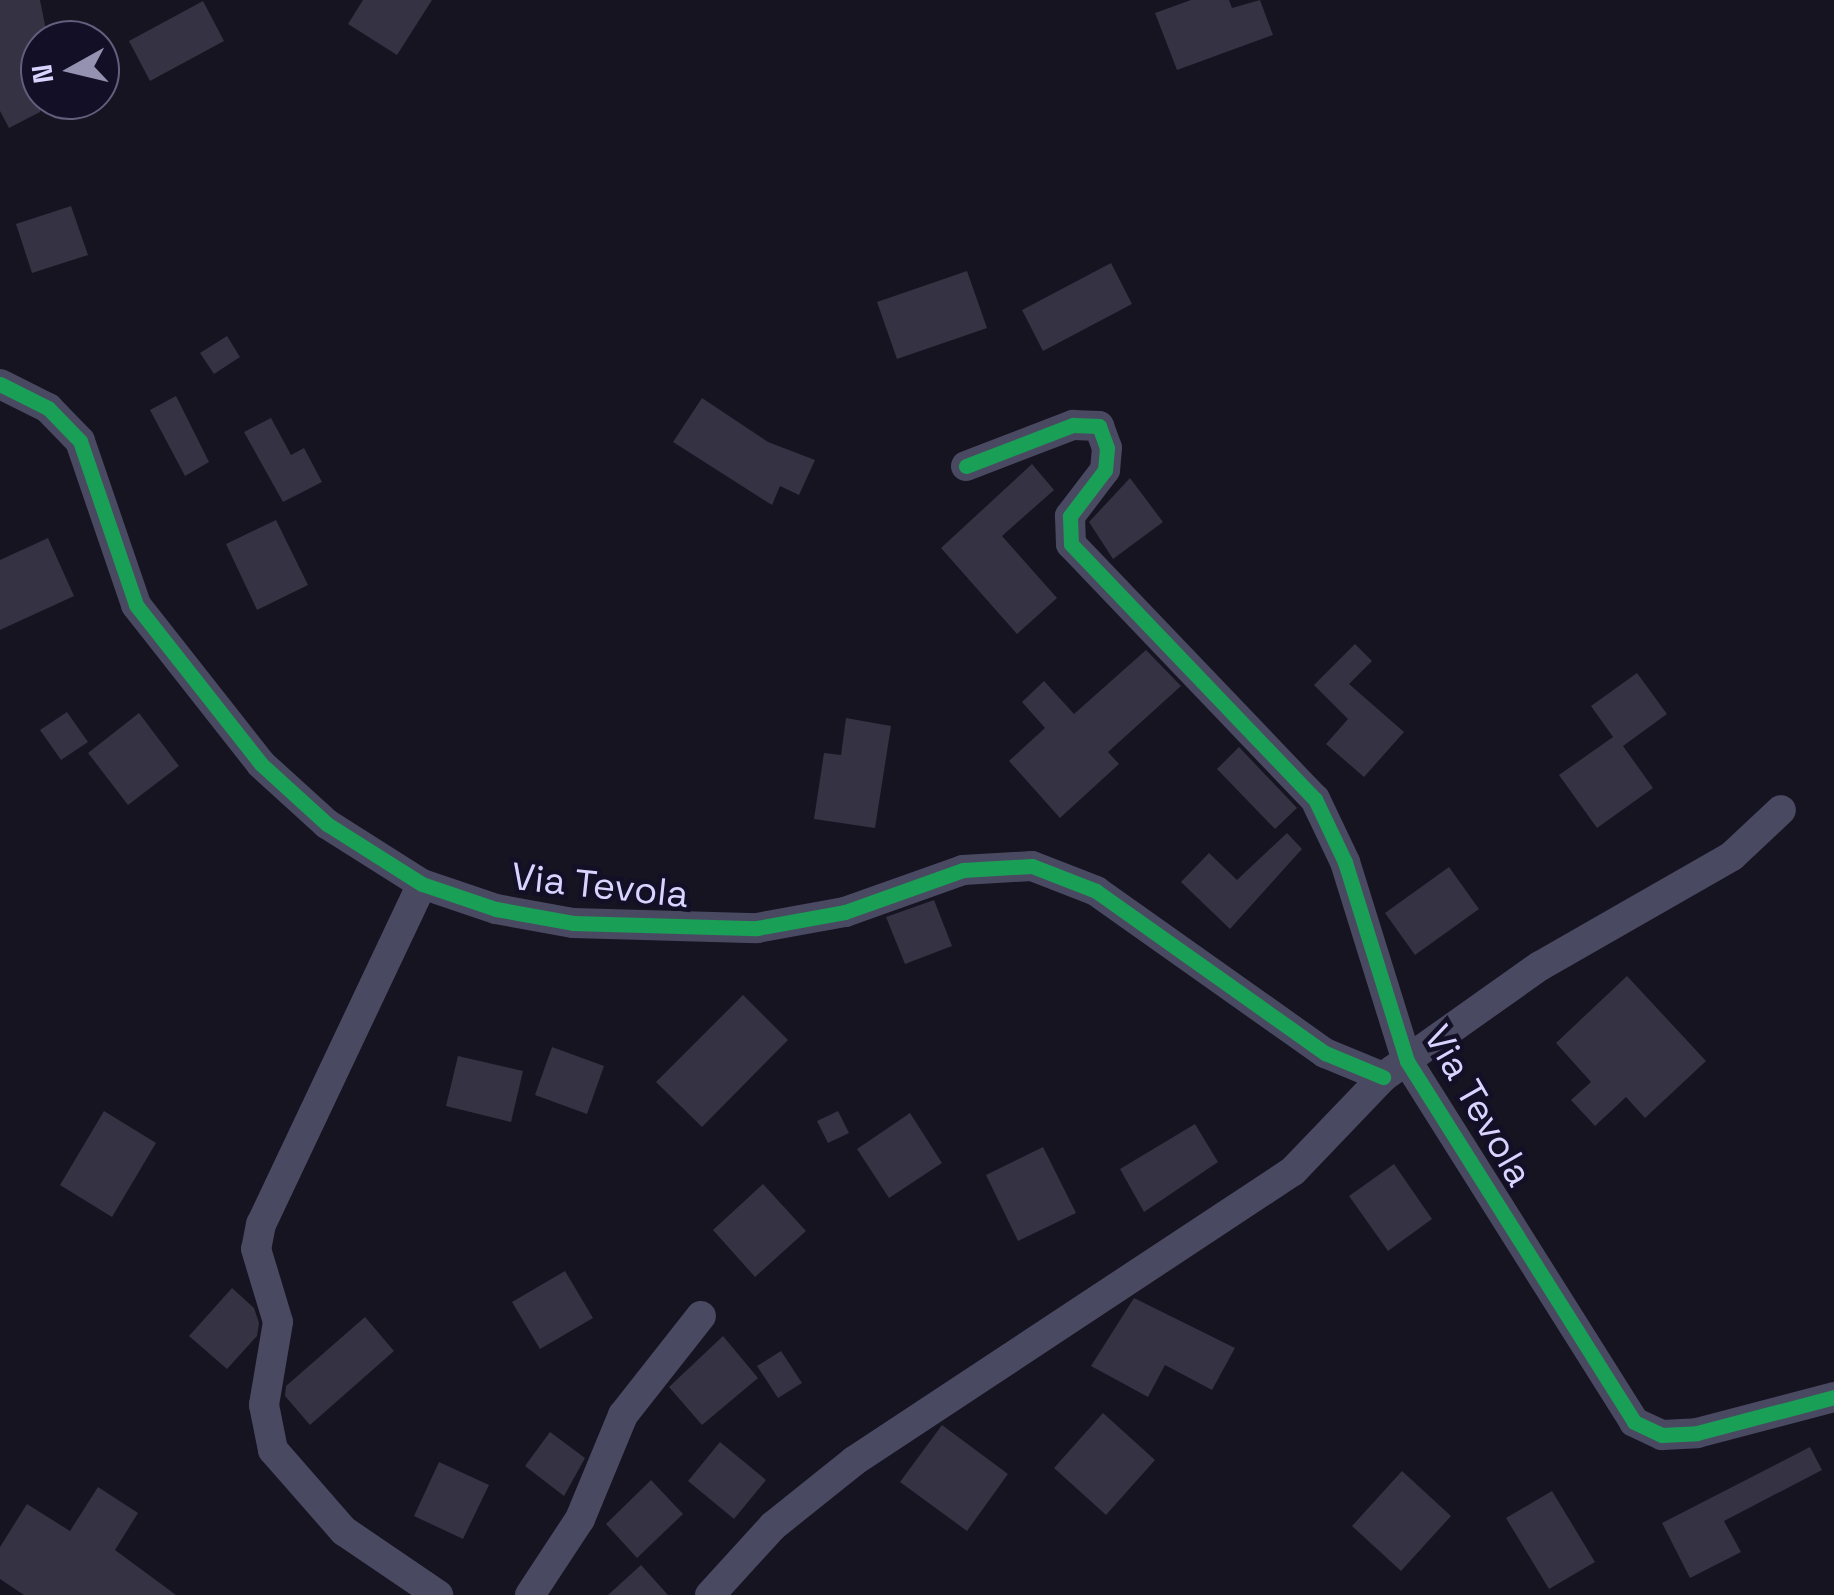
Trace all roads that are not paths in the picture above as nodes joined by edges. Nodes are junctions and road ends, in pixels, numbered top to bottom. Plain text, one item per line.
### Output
1 (0, 384) edge
2 (966, 466) dead end
3 (1781, 810) dead end
4 (422, 884) junction
5 (1395, 1069) junction
6 (701, 1316) dead end
7 (1834, 1397) edge
8 (438, 1595) edge
9 (530, 1595) edge
10 (710, 1595) edge

1 - 4 street, Via Tevola
2 - 5 street, Via Tevola
3 - 5 street, Via Tevola
4 - 5 street, Via Tevola
4 - 8 street
5 - 7 street, Via Tevola
5 - 10 street, Via Tevola
6 - 9 street

